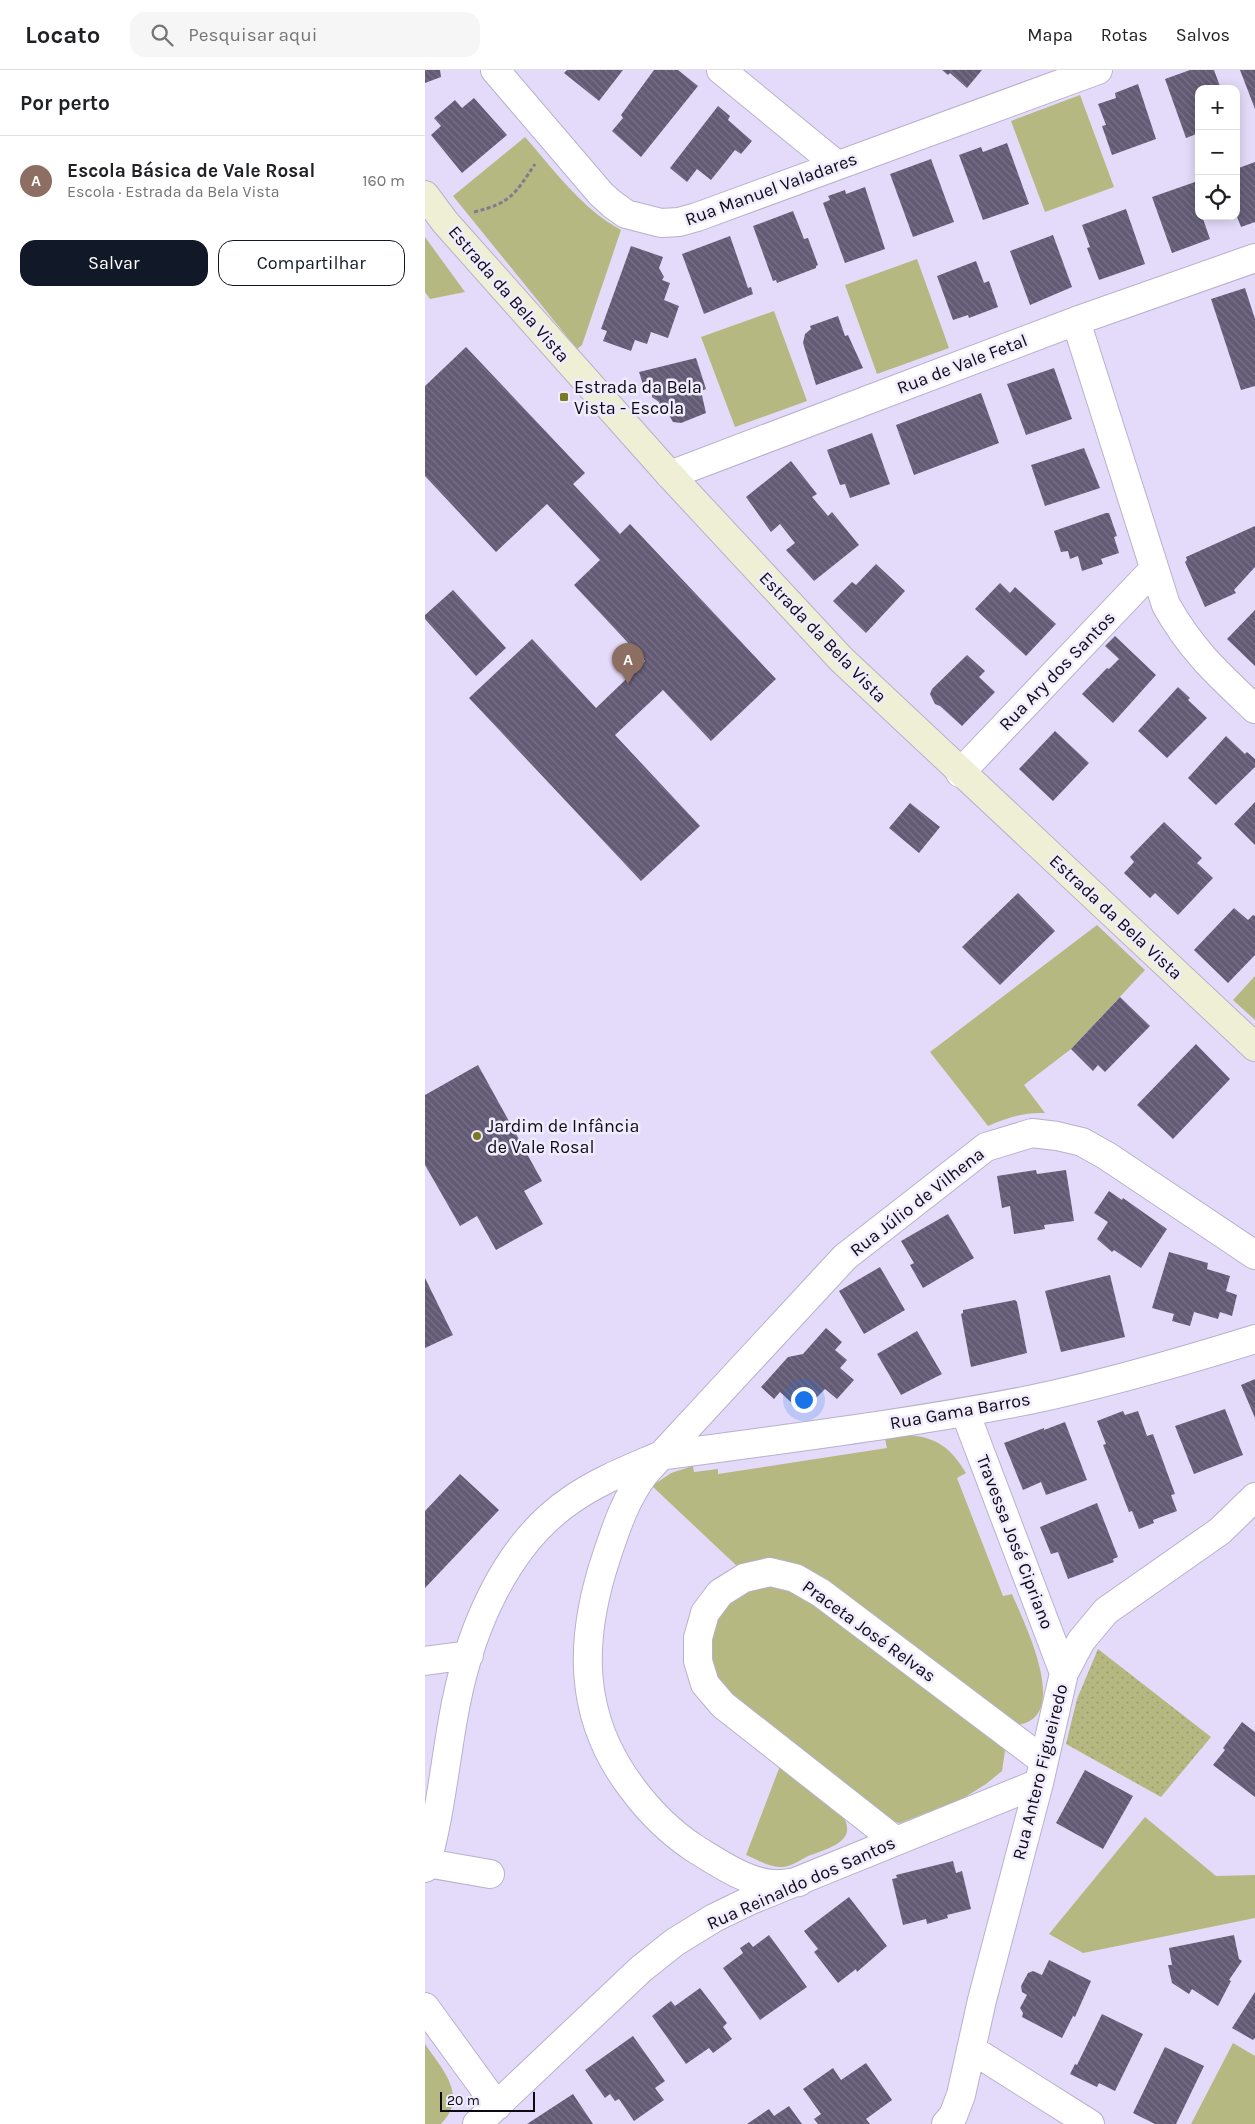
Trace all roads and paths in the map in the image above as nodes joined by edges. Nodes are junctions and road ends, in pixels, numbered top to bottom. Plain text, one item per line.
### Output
1 (495, 70) edge
2 (721, 70) edge
3 (1090, 71) edge
4 (556, 142) junction
5 (837, 165) junction
6 (425, 195) edge
7 (445, 222) junction
8 (1255, 258) edge
9 (1076, 321) junction
10 (670, 475) junction
11 (1154, 569) junction
12 (1255, 709) edge
13 (960, 773) junction
14 (1255, 1047) edge
15 (1255, 1255) edge
16 (1255, 1339) edge
17 (965, 1412) junction
18 (659, 1456) junction
19 (1255, 1497) edge
20 (469, 1654) junction
21 (425, 1661) edge
22 (1064, 1673) junction
23 (1041, 1772) junction
24 (896, 1841) junction
25 (426, 1865) edge
26 (490, 1874) dead end
27 (799, 1882) junction
28 (425, 2007) edge
29 (971, 2049) junction
30 (497, 2106) junction
31 (477, 2124) edge
32 (946, 2124) edge
33 (1091, 2124) edge

1 - 4 street, Rua Manuel Valadares
2 - 5 street
3 - 5 street, Rua Manuel Valadares
4 - 5 street, Rua Manuel Valadares
4 - 7 path
6 - 7 street, Estrada da Bela Vista
7 - 10 street, Estrada da Bela Vista
8 - 9 street, Rua de Vale Fetal
9 - 10 street, Rua de Vale Fetal
9 - 11 street
10 - 13 street, Estrada da Bela Vista
11 - 12 street
11 - 13 street, Rua Ary dos Santos
13 - 14 street, Estrada da Bela Vista
15 - 18 street, Rua Júlio de Vilhena
16 - 17 street, Rua Gama Barros
17 - 18 street, Rua Gama Barros
17 - 22 street, Travessa José Cipriano
18 - 20 street, Rua Gama Barros
18 - 27 street
19 - 22 street, Rua Antero Figueiredo
20 - 21 street
20 - 25 street, Rua Gama Barros
22 - 23 street, Rua Antero Figueiredo
23 - 24 street, Rua Reinaldo dos Santos
23 - 24 street, Praceta José Relvas
23 - 29 street, Rua Antero Figueiredo
24 - 27 street, Rua Reinaldo dos Santos
25 - 26 street
27 - 30 street, Rua Reinaldo dos Santos
28 - 30 street
29 - 32 street, Rua Antero Figueiredo
29 - 33 street
30 - 31 street, Rua Reinaldo dos Santos

